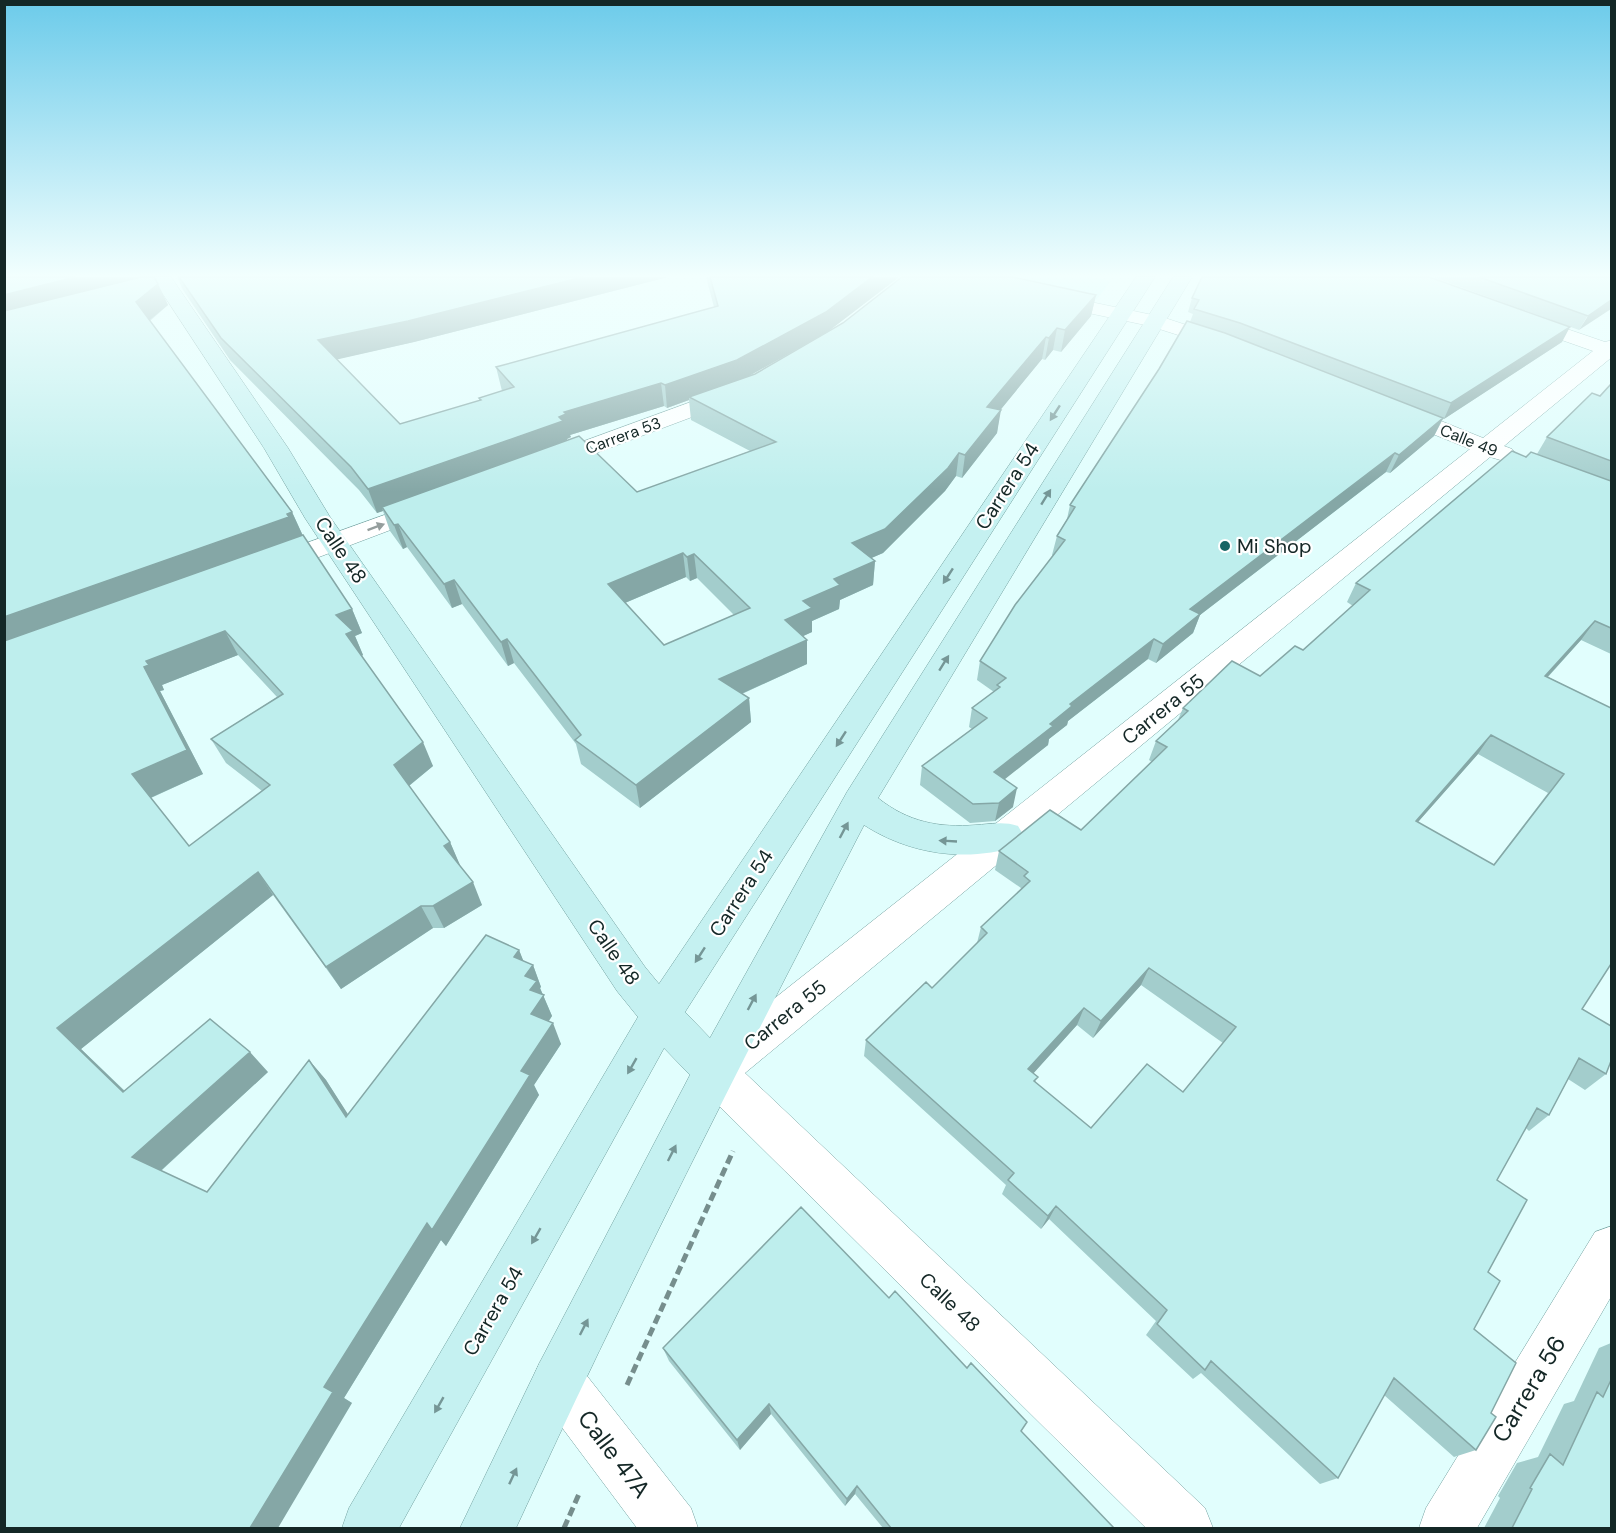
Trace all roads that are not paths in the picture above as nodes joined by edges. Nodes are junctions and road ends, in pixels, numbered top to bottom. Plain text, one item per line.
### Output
1 (209, 349) edge
2 (1097, 349) edge
3 (1138, 349) edge
4 (1235, 349) edge
5 (1610, 349) edge
6 (1248, 353) edge
7 (756, 384) edge
8 (1378, 404) edge
9 (1487, 447) junction
10 (1529, 463) edge
11 (524, 472) edge
12 (446, 501) edge
13 (335, 542) junction
14 (247, 574) edge
15 (859, 801) junction
16 (1006, 836) junction
17 (661, 1015) junction
18 (714, 1072) junction
19 (1611, 1249) edge
20 (558, 1380) junction
21 (369, 1528) edge
22 (488, 1528) edge
23 (671, 1528) edge
24 (1185, 1528) edge
25 (1446, 1528) edge

1 - 13 main road, Calle 48
2 -> 17 main road, Carrera 54
15 -> 3 main road, Carrera 54
4 - 6 street
5 - 9 street, Carrera 55
7 - 11 street, Carrera 53
8 - 9 street, Calle 49
9 - 10 street, Calle 49
9 - 16 street, Carrera 55
13 -> 12 street
13 - 14 street
13 - 17 main road, Calle 48
16 -> 15 main road
18 -> 15 main road, Carrera 54
16 - 18 street, Carrera 55
17 - 18 main road, Calle 48
17 -> 21 main road, Carrera 54
20 -> 18 main road, Carrera 54
18 - 24 street, Calle 48
19 - 25 street, Carrera 56
22 -> 20 main road, Carrera 54
20 - 23 street, Calle 47A

